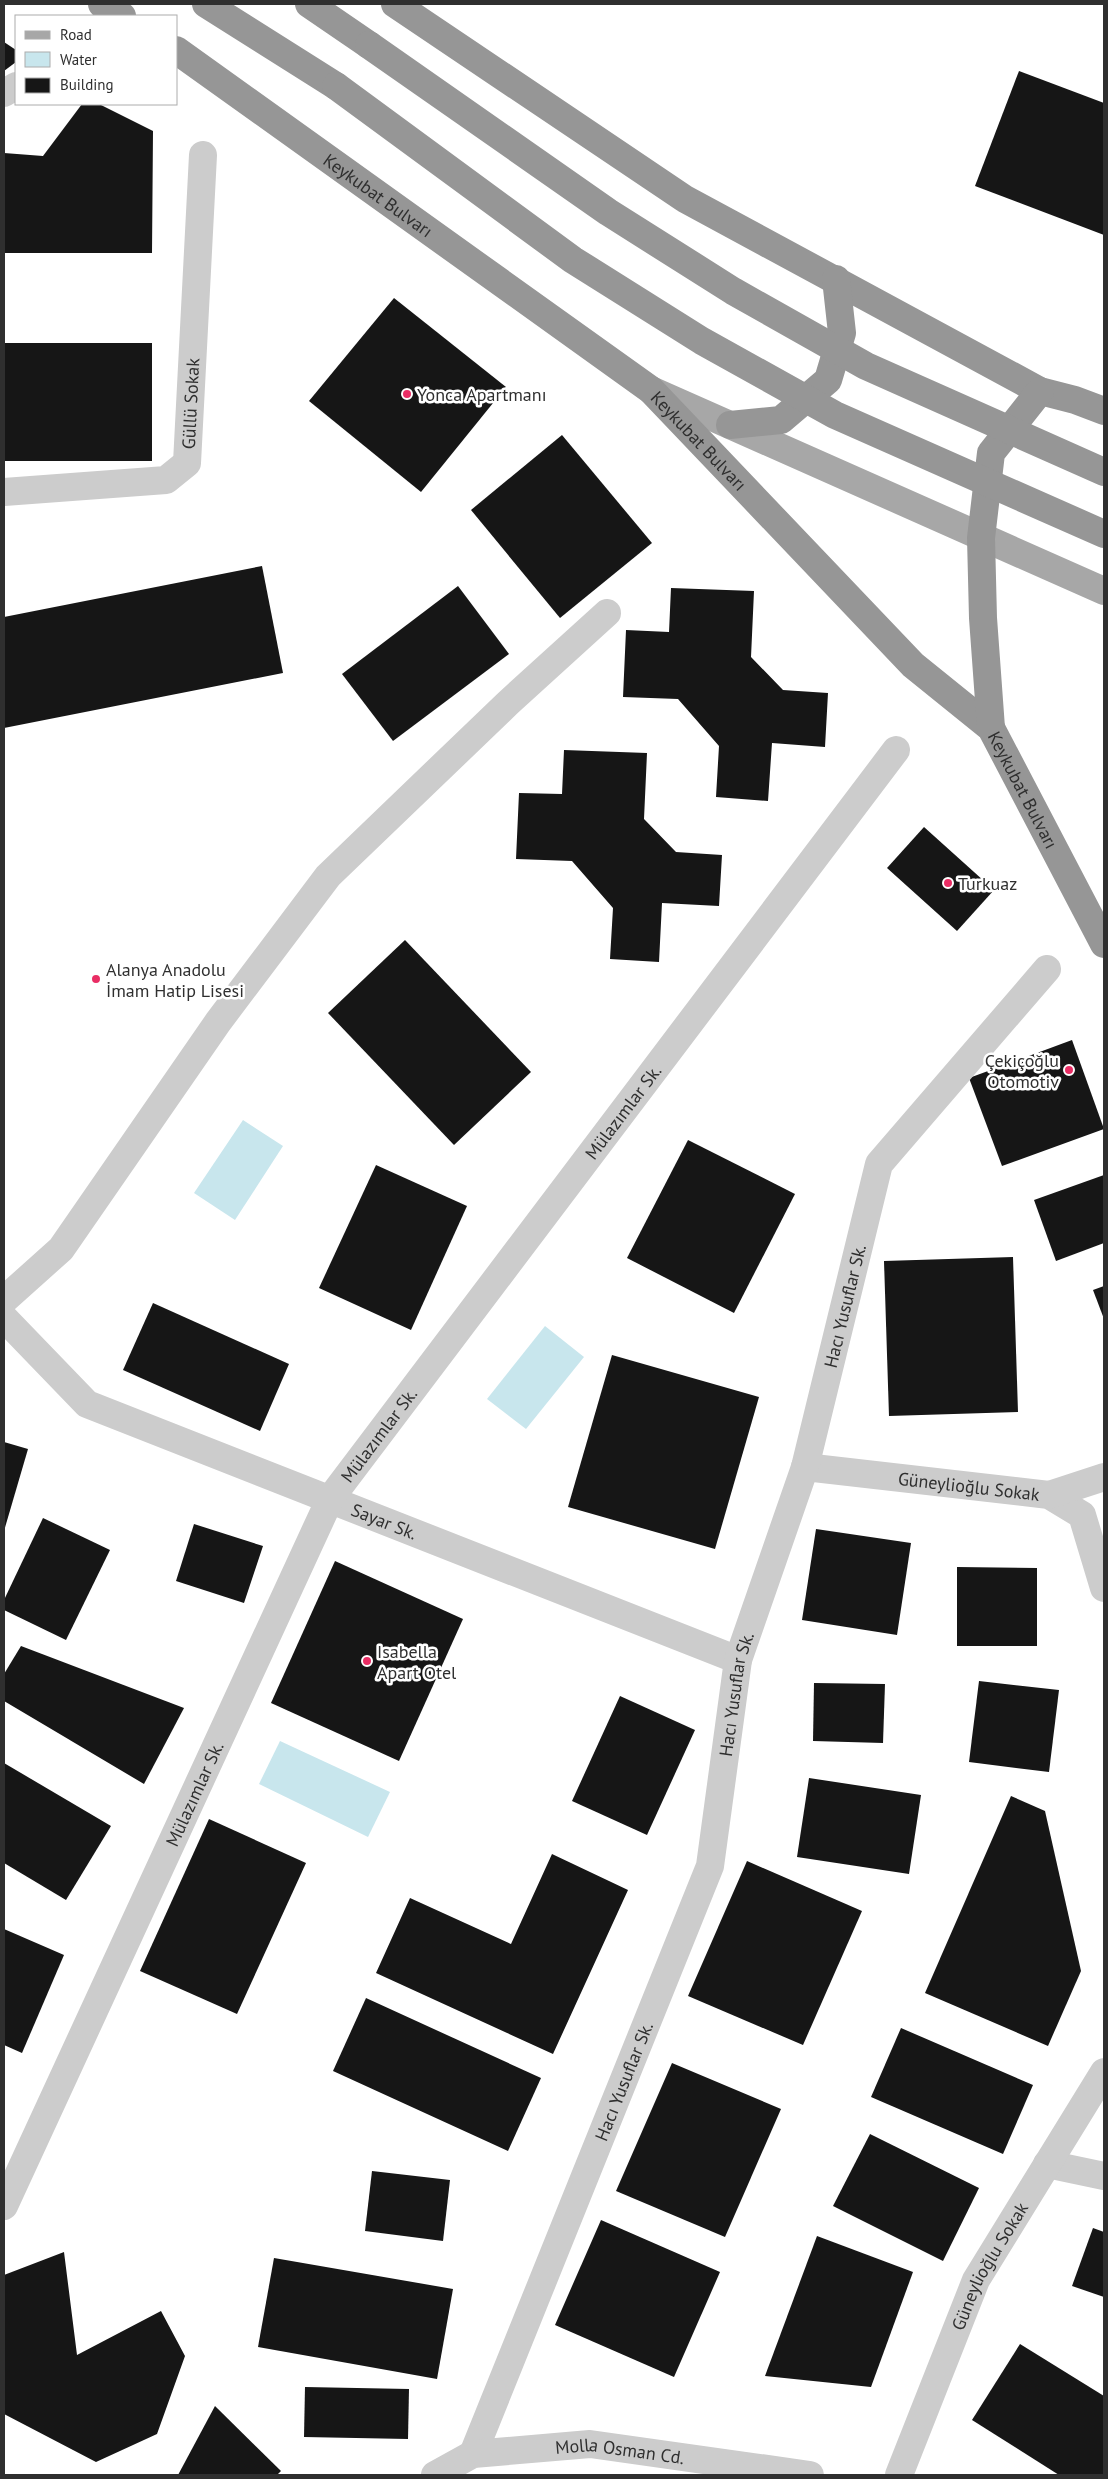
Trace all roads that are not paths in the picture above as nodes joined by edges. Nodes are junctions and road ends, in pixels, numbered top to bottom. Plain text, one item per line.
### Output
1 (102, 4) edge
2 (206, 4) edge
3 (309, 4) edge
4 (395, 4) edge
5 (120, 15) edge
6 (178, 51) edge
7 (15, 87) edge
8 (4, 93) edge
9 (203, 155) dead end
10 (836, 279) junction
11 (651, 390) junction
12 (1040, 391) junction
13 (1104, 412) edge
14 (730, 425) junction
15 (1104, 472) edge
16 (4, 492) edge
17 (1104, 534) edge
18 (981, 538) junction
19 (1104, 591) edge
20 (607, 613) dead end
21 (991, 728) junction
22 (896, 750) dead end
23 (1104, 944) edge
24 (1047, 969) dead end
25 (4, 1300) edge
26 (4, 1318) edge
27 (805, 1466) junction
28 (1104, 1477) edge
29 (1049, 1496) junction
30 (330, 1499) junction
31 (1104, 1588) edge
32 (738, 1660) junction
33 (1104, 2072) edge
34 (1047, 2164) junction
35 (1104, 2176) edge
36 (4, 2206) edge
37 (473, 2454) junction
38 (435, 2475) edge
39 (810, 2475) edge
40 (899, 2475) edge

1 - 5 highway
2 - 17 highway, bridge
3 - 15 highway, bridge
4 - 10 highway
6 - 11 highway, Keykubat Bulvarı
7 - 8 street
9 - 16 street, Güllü Sokak
10 - 12 highway
10 - 14 highway
11 - 14 main road
11 - 21 highway, Keykubat Bulvarı
12 - 13 highway
12 - 18 highway
14 - 18 main road
18 - 19 main road
18 - 21 highway
20 - 25 street
21 - 23 highway, Keykubat Bulvarı
22 - 30 street, Mülazımlar Sk.
24 - 27 street, Hacı Yusuflar Sk.
26 - 30 street, Sayar Sk.
27 - 29 street, Güneylioğlu Sokak
27 - 32 street, Hacı Yusuflar Sk.
28 - 29 street
29 - 31 street, Güneylioğlu Sokak
30 - 32 street, Sayar Sk.
30 - 36 street, Mülazımlar Sk.
32 - 37 street, Hacı Yusuflar Sk.
33 - 34 street, Güneylioğlu Sokak
34 - 35 street
34 - 40 street, Güneylioğlu Sokak
37 - 38 street, Molla Osman Cd.
37 - 39 street, Molla Osman Cd.

